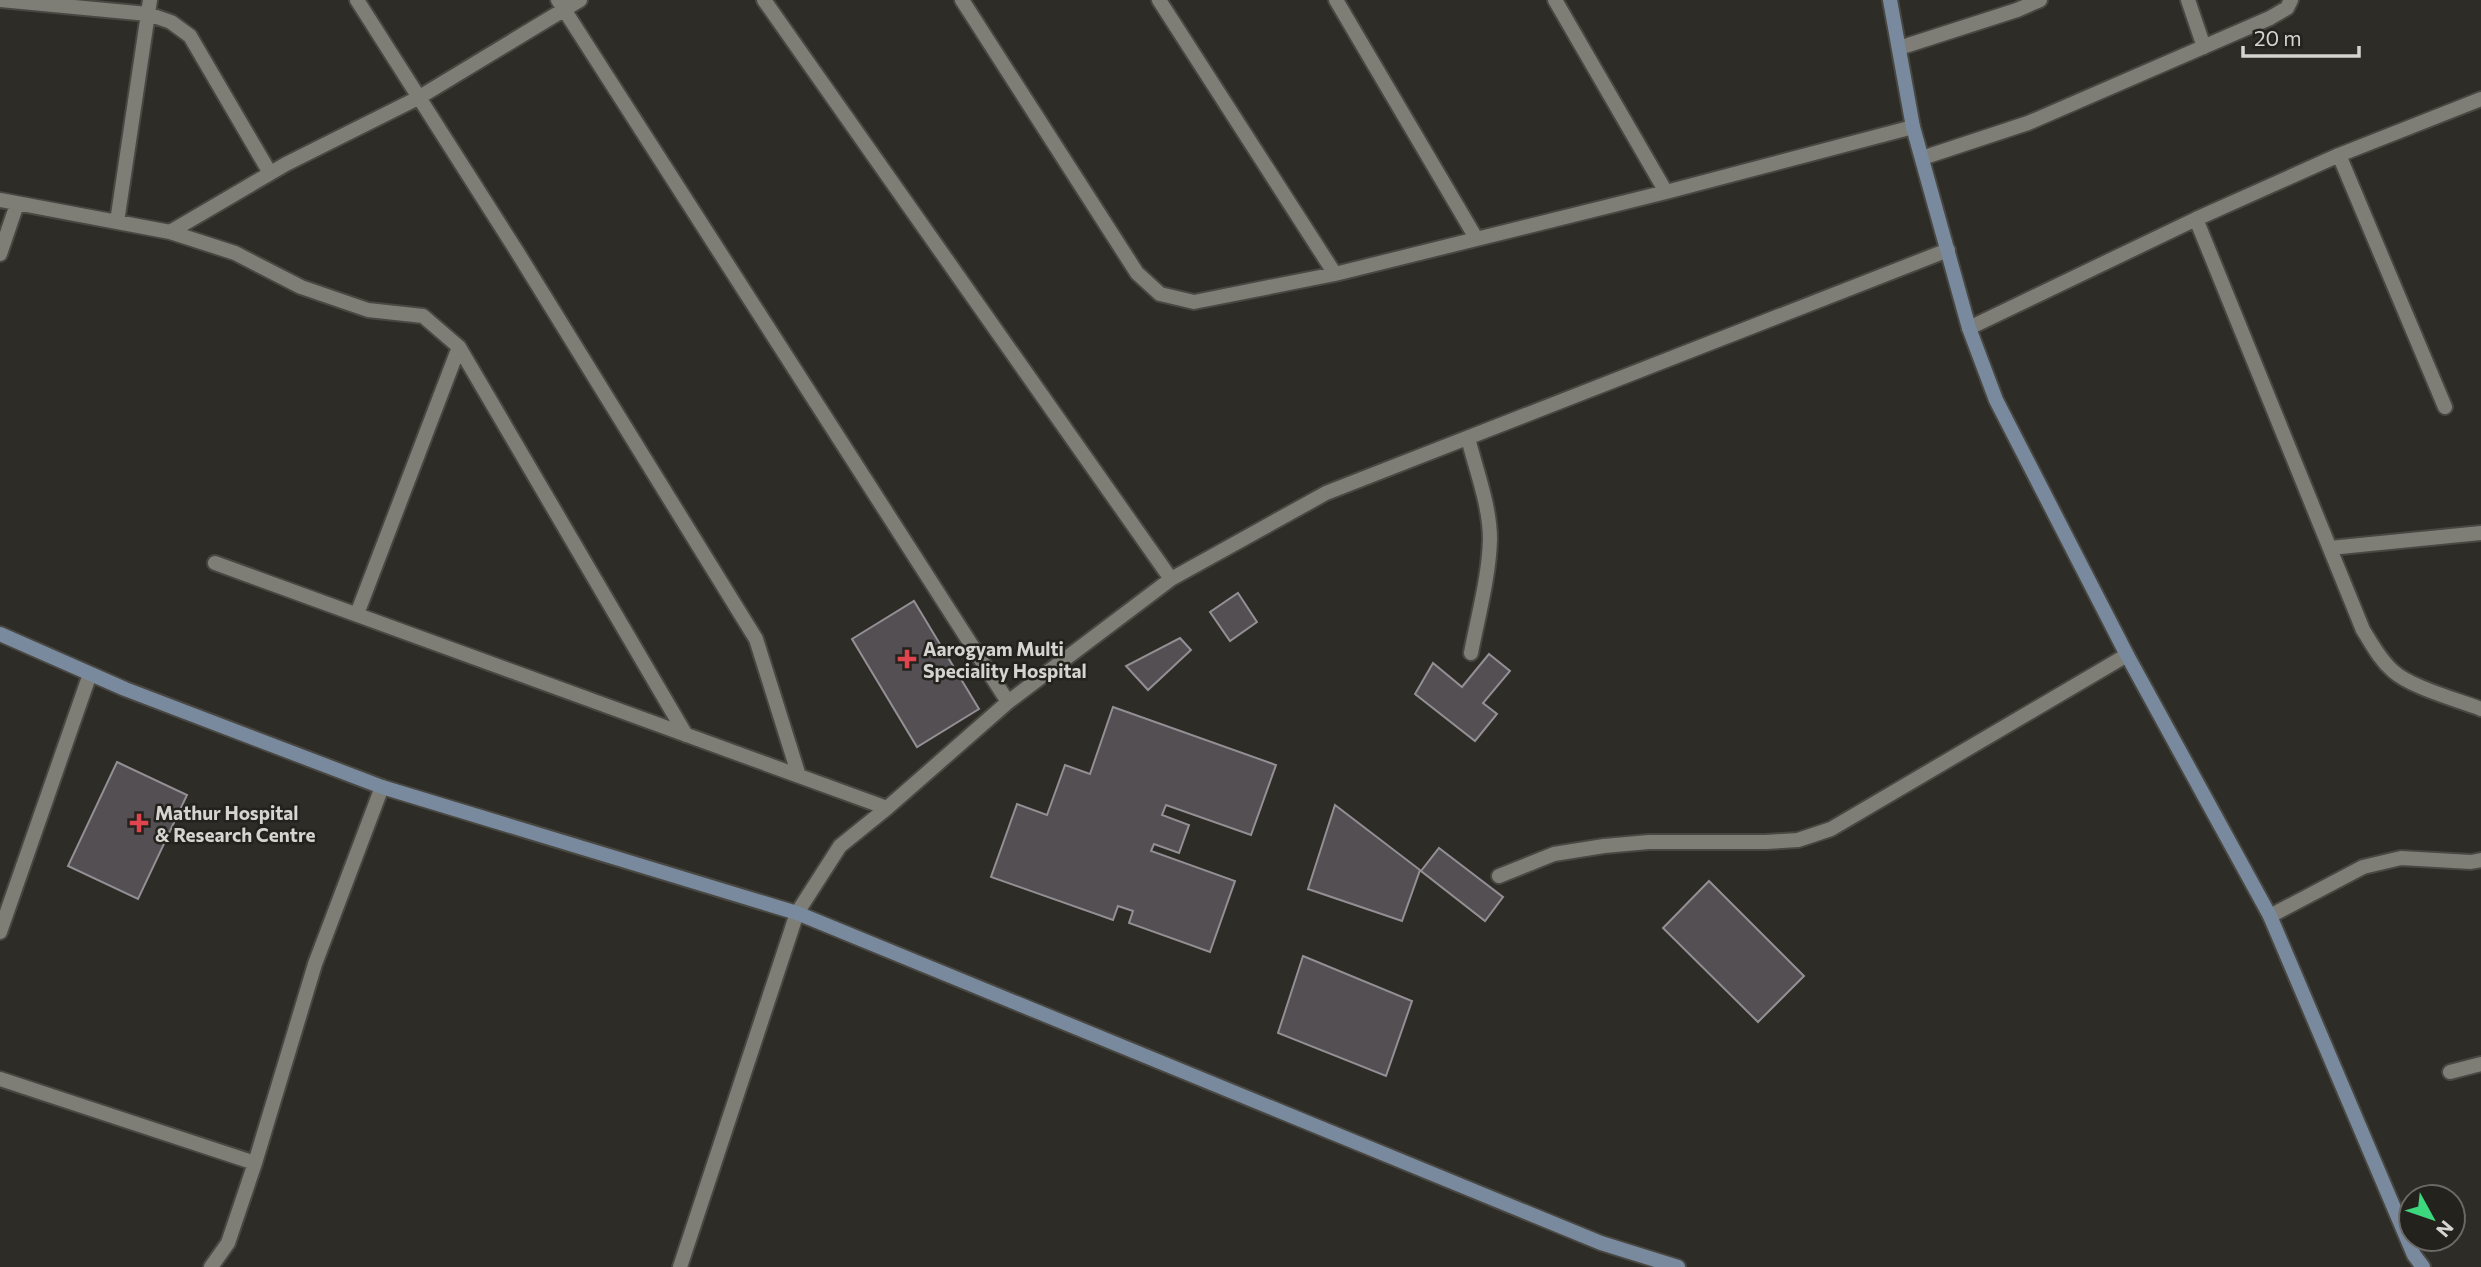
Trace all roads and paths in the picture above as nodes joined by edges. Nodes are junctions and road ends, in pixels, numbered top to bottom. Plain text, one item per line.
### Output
1 (357, 0) edge
2 (580, 0) edge
3 (764, 0) edge
4 (961, 0) edge
5 (1159, 0) edge
6 (1336, 0) edge
7 (1890, 0) edge
8 (2040, 0) edge
9 (2188, 0) edge
10 (2291, 0) edge
11 (0, 1) edge
12 (1560, 2) edge
13 (561, 4) edge
14 (149, 7) edge
15 (2204, 47) junction
16 (1899, 48) junction
17 (418, 98) junction
18 (2481, 99) edge
19 (1913, 127) junction
20 (2339, 155) junction
21 (1922, 158) junction
22 (270, 173) junction
23 (1666, 192) junction
24 (0, 201) edge
25 (17, 204) junction
26 (2196, 219) junction
27 (117, 222) junction
28 (170, 232) junction
29 (1476, 238) junction
30 (1948, 250) junction
31 (0, 254) edge
32 (1335, 274) junction
33 (1969, 328) junction
34 (459, 347) junction
35 (2445, 407) dead end
36 (1468, 438) junction
37 (2481, 533) edge
38 (2330, 548) junction
39 (215, 563) dead end
40 (1171, 579) junction
41 (357, 614) junction
42 (0, 634) edge
43 (1471, 653) dead end
44 (2127, 655) junction
45 (90, 674) junction
46 (1008, 702) junction
47 (2481, 709) edge
48 (686, 735) junction
49 (799, 776) junction
50 (382, 787) junction
51 (887, 808) junction
52 (2481, 860) edge
53 (1499, 876) dead end
54 (797, 913) junction
55 (2270, 916) junction
56 (0, 932) edge
57 (2481, 1064) edge
58 (2450, 1072) dead end
59 (0, 1079) edge
60 (255, 1163) junction
61 (211, 1267) edge
62 (680, 1267) edge
63 (1678, 1267) edge
64 (2423, 1267) edge

1 - 17 street
2 - 13 street
3 - 40 street
4 - 32 street
5 - 32 street
6 - 29 street
7 - 16 street
8 - 16 street
9 - 15 street
10 - 15 street
11 - 14 street
12 - 23 street
13 - 17 street
13 - 46 street
14 - 22 street
14 - 27 street
15 - 21 street
16 - 19 street
17 - 22 street
17 - 49 street
18 - 20 street
19 - 21 street
19 - 23 street
20 - 26 street
20 - 35 street
21 - 30 street
22 - 28 street
23 - 29 street
24 - 25 street
25 - 27 street
25 - 31 street
26 - 33 street
26 - 38 street
27 - 28 street
28 - 34 street
29 - 32 street
30 - 33 street
30 - 36 street
33 - 44 street
34 - 41 street
34 - 48 street
36 - 40 street
36 - 43 street
37 - 38 street
38 - 47 street
39 - 41 street
40 - 46 street
41 - 48 street
42 - 45 street
44 - 53 street
44 - 55 street
45 - 50 street
45 - 56 street
46 - 51 street
48 - 49 street
49 - 51 street
50 - 54 street
50 - 60 street
51 - 54 street
52 - 55 street
54 - 62 street
54 - 63 street
55 - 64 street
57 - 58 street
59 - 60 street
60 - 61 street

